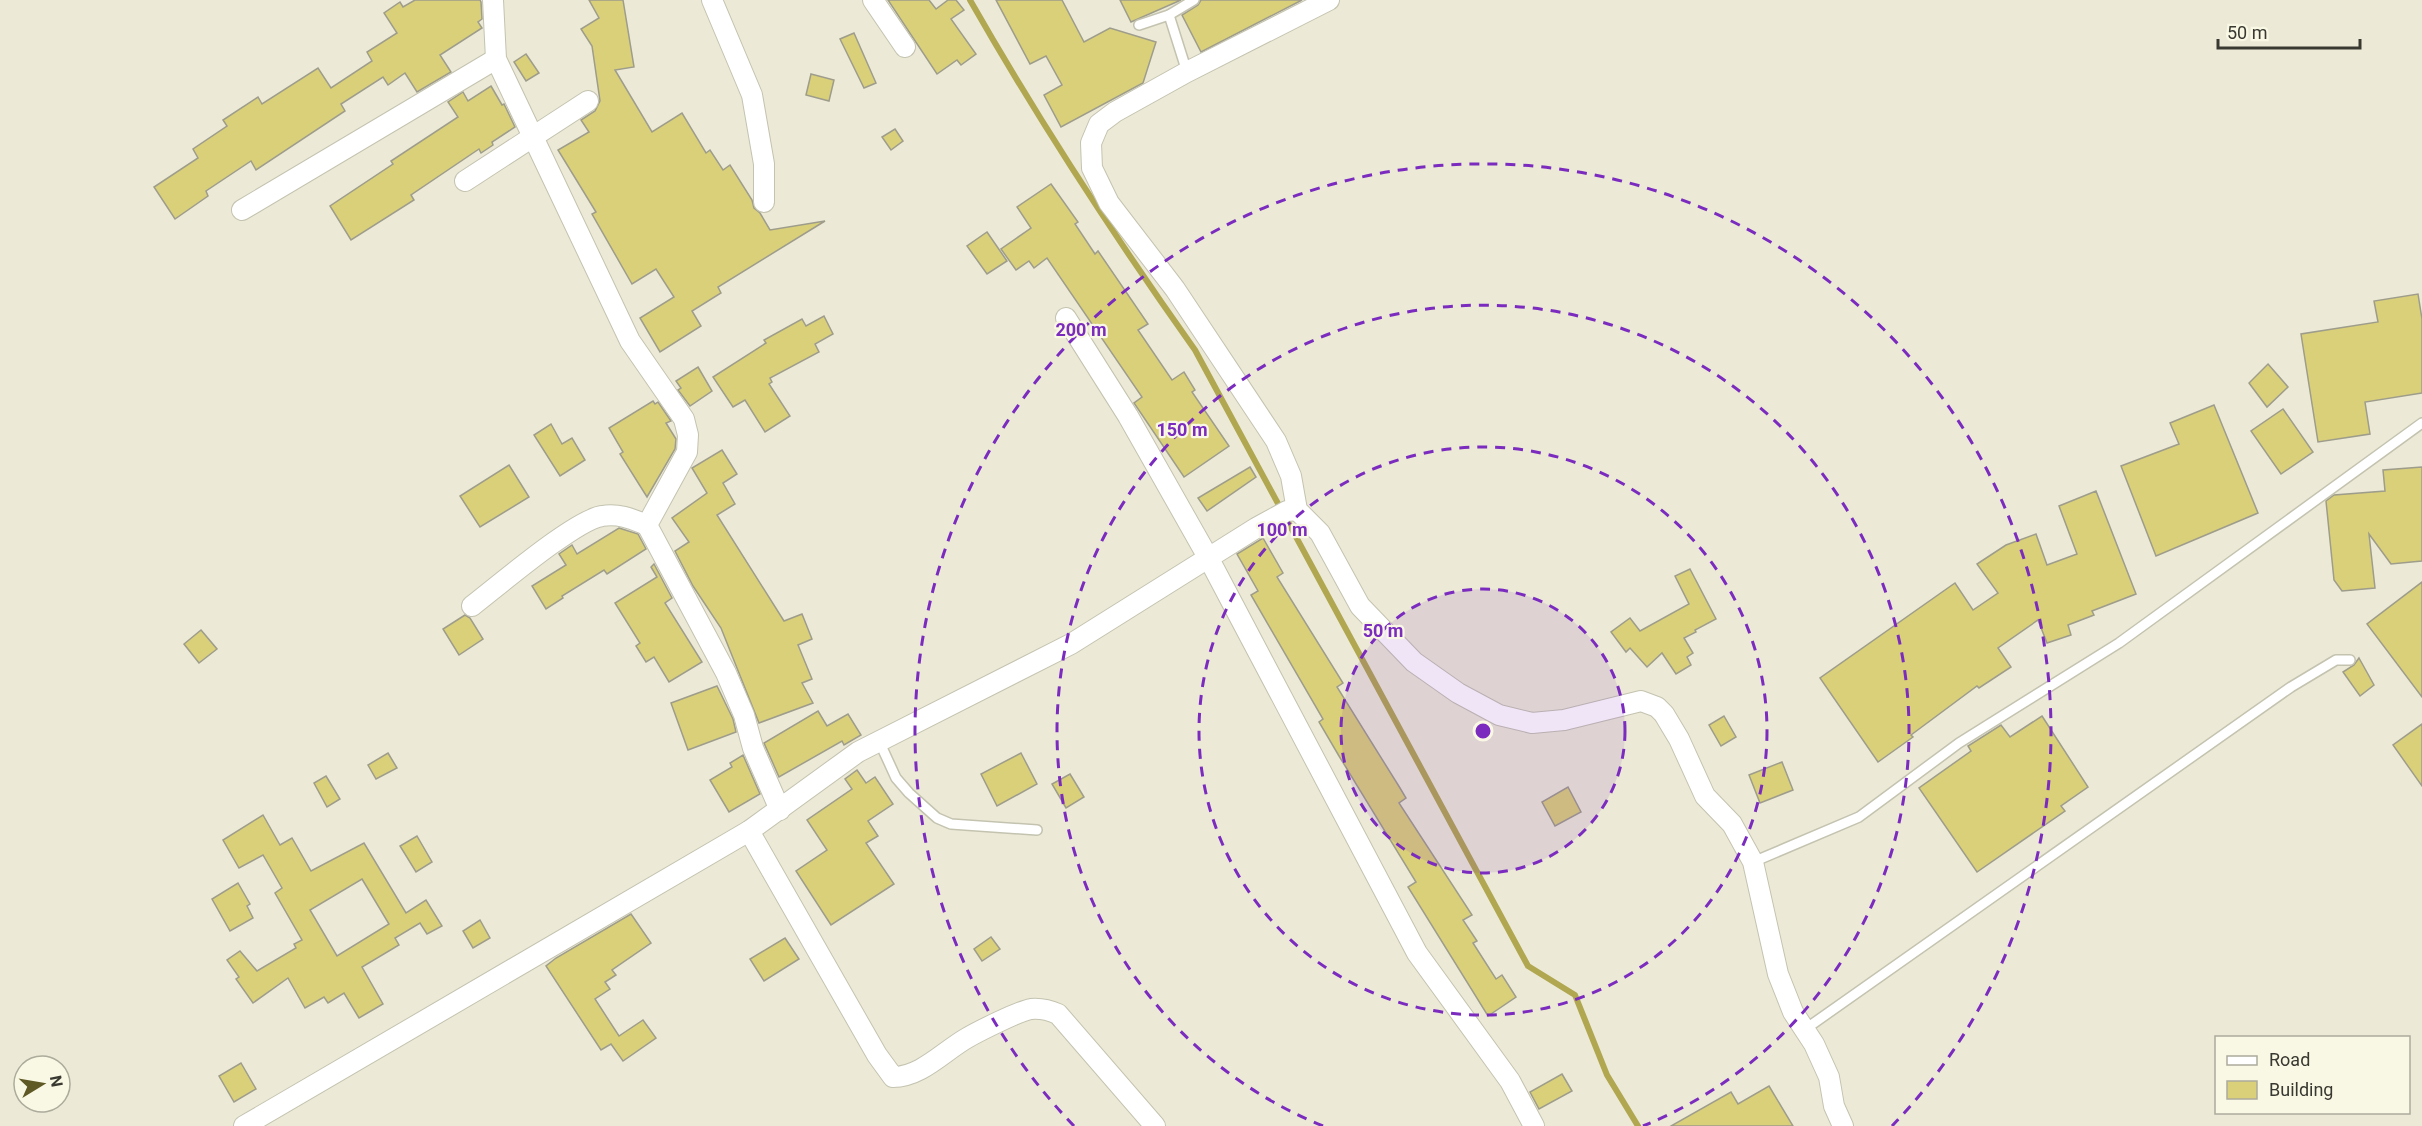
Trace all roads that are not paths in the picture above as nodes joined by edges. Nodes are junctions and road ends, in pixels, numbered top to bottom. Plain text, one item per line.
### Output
1 (493, 0) edge
2 (712, 0) edge
3 (873, 0) edge
4 (1194, 0) edge
5 (1329, 0) edge
6 (1169, 15) junction
7 (1139, 25) dead end
8 (904, 47) dead end
9 (496, 59) junction
10 (1187, 72) junction
11 (588, 101) dead end
12 (534, 137) junction
13 (465, 181) dead end
14 (764, 202) dead end
15 (242, 210) dead end
16 (1066, 318) dead end
17 (2422, 423) edge
18 (1292, 510) junction
19 (647, 525) junction
20 (1209, 559) junction
21 (472, 606) dead end
22 (2350, 660) dead end
23 (879, 741) junction
24 (780, 810) junction
25 (1037, 830) dead end
26 (749, 831) junction
27 (1753, 862) junction
28 (1804, 1030) junction
29 (244, 1126) edge
30 (1155, 1126) edge
31 (1534, 1126) edge
32 (1843, 1126) edge

1 - 9 street
2 - 14 street
3 - 8 street
4 - 6 lane
5 - 10 street
6 - 7 lane
6 - 10 lane
9 - 12 street
9 - 15 street
10 - 18 street
11 - 12 street
12 - 13 street
12 - 19 street
16 - 20 street
17 - 27 lane
18 - 20 street
18 - 27 street
19 - 21 street
19 - 24 street
20 - 23 street
20 - 31 street
22 - 28 lane
23 - 24 street
23 - 25 lane
24 - 26 street
26 - 29 street
26 - 30 street
27 - 28 street
28 - 32 street

